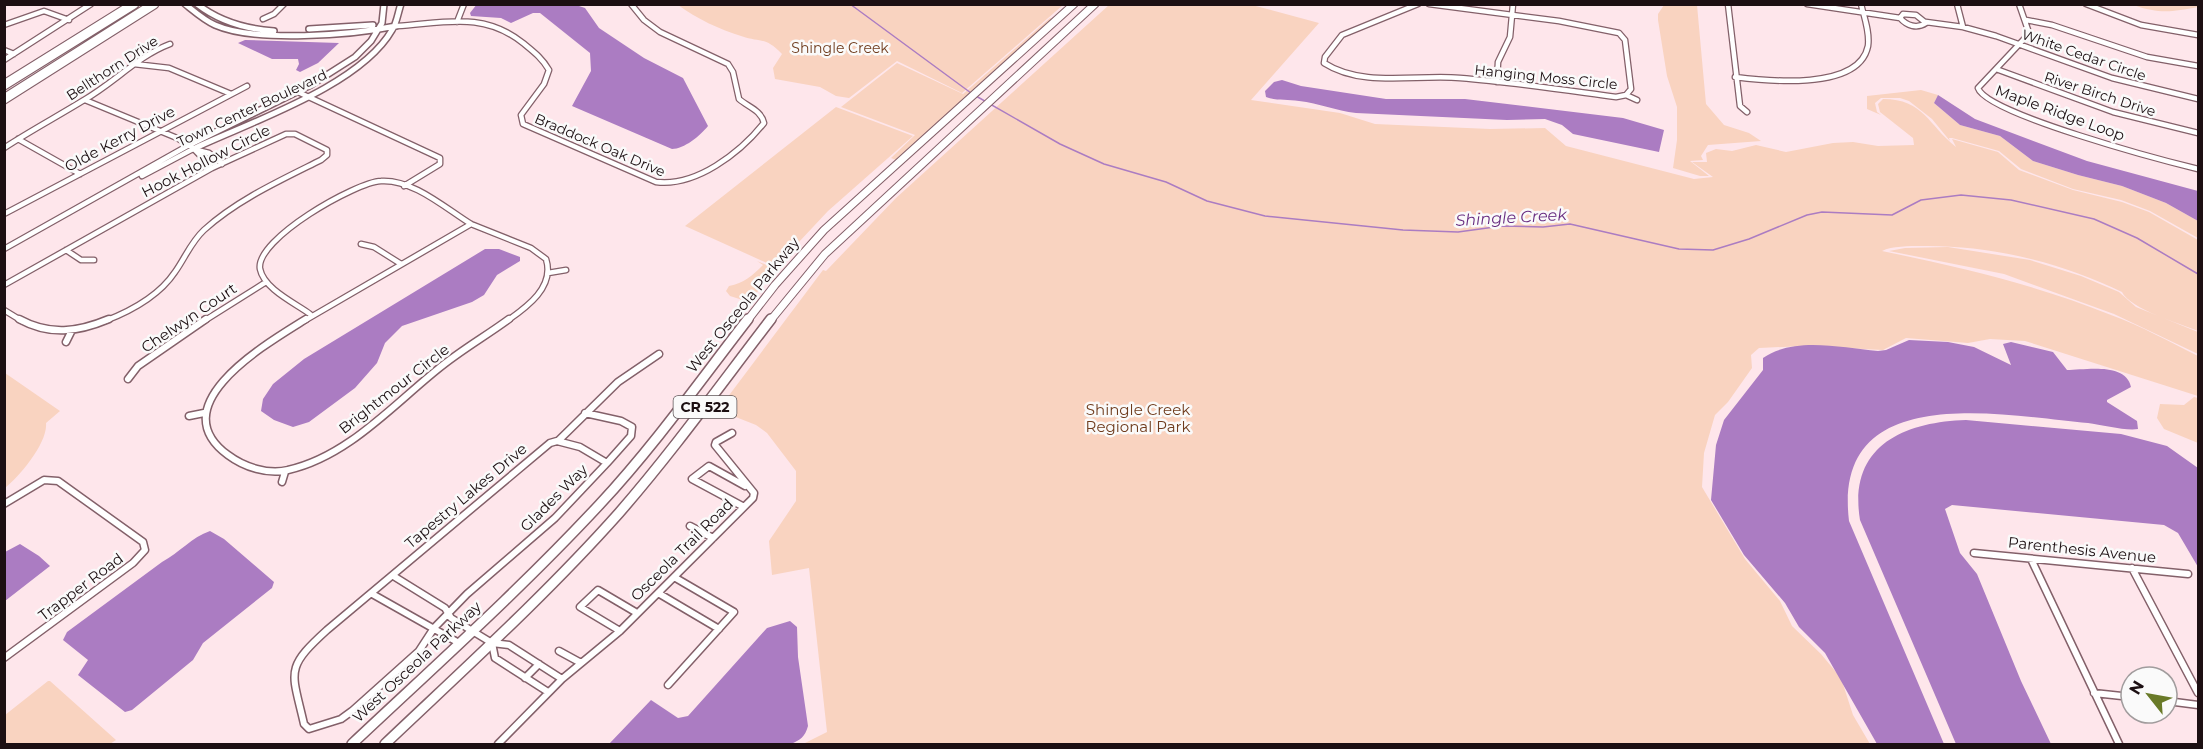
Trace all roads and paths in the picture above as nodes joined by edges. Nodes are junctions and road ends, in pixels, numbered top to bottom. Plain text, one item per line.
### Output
1 (91, 4) edge
2 (134, 4) edge
3 (154, 4) edge
4 (185, 4) edge
5 (197, 4) edge
6 (284, 4) edge
7 (384, 4) edge
8 (401, 4) edge
9 (464, 4) edge
10 (631, 4) edge
11 (1074, 4) edge
12 (1095, 4) edge
13 (1418, 4) edge
14 (1429, 4) edge
15 (1513, 4) edge
16 (1728, 4) edge
17 (1807, 4) edge
18 (1861, 4) edge
19 (1908, 4) edge
20 (1957, 4) edge
21 (2019, 4) edge
22 (2086, 4) edge
23 (1863, 12) junction
24 (1910, 14) junction
25 (1513, 15) junction
26 (1900, 18) junction
27 (263, 19) dead end
28 (69, 20) junction
29 (2026, 20) junction
30 (457, 22) junction
31 (1926, 22) junction
32 (4, 25) edge
33 (397, 26) junction
34 (379, 27) junction
35 (1964, 27) junction
36 (2199, 35) edge
37 (170, 44) dead end
38 (2020, 44) junction
39 (4, 50) edge
40 (14, 54) junction
41 (4, 60) edge
42 (134, 64) junction
43 (2199, 66) edge
44 (1996, 69) junction
45 (1735, 77) junction
46 (1497, 82) junction
47 (4, 85) edge
48 (247, 86) dead end
49 (298, 92) junction
50 (231, 94) junction
51 (1626, 95) junction
52 (308, 98) junction
53 (4, 99) edge
54 (2199, 99) edge
55 (85, 100) junction
56 (1637, 100) dead end
57 (1747, 112) dead end
58 (161, 131) junction
59 (2199, 133) edge
60 (18, 140) junction
61 (191, 147) junction
62 (4, 148) edge
63 (222, 164) junction
64 (212, 168) junction
65 (2199, 169) edge
66 (80, 174) junction
67 (404, 186) junction
68 (5, 214) edge
69 (471, 224) junction
70 (361, 244) dead end
71 (4, 249) edge
72 (66, 250) junction
73 (94, 260) dead end
74 (401, 264) junction
75 (566, 270) dead end
76 (548, 273) junction
77 (266, 282) junction
78 (4, 285) edge
79 (4, 310) edge
80 (310, 314) junction
81 (72, 330) junction
82 (66, 342) dead end
83 (659, 354) dead end
84 (128, 379) dead end
85 (204, 413) junction
86 (585, 413) junction
87 (189, 416) dead end
88 (732, 433) dead end
89 (558, 441) junction
90 (607, 463) junction
91 (285, 471) junction
92 (282, 482) dead end
93 (748, 487) junction
94 (4, 504) edge
95 (744, 507) junction
96 (690, 526) dead end
97 (713, 538) junction
98 (1974, 553) dead end
99 (2031, 559) junction
100 (2132, 568) junction
101 (2188, 574) dead end
102 (395, 577) junction
103 (674, 577) junction
104 (658, 593) junction
105 (374, 595) junction
106 (638, 613) junction
107 (449, 615) junction
108 (434, 628) junction
109 (719, 629) junction
110 (472, 631) junction
111 (620, 631) junction
112 (492, 643) junction
113 (459, 644) junction
114 (559, 651) dead end
115 (4, 658) edge
116 (581, 663) junction
117 (539, 664) junction
118 (525, 678) junction
119 (562, 679) junction
120 (669, 685) dead end
121 (548, 692) junction
122 (2094, 693) junction
123 (2199, 693) edge
124 (2119, 696) edge
125 (2179, 702) edge
126 (2199, 705) edge
127 (352, 744) edge
128 (386, 744) edge
129 (498, 744) edge
130 (2119, 744) edge

1 - 28 street
2 - 47 highway
3 - 53 highway
4 - 34 street
5 - 34 street
6 - 27 street
7 - 34 street, Town Center Boulevard
8 - 33 street, Town Center Boulevard
9 - 30 street
10 - 30 street, Braddock Oak Drive
11 - 110 main road, West Osceola Parkway / CR 522
12 - 112 main road, West Osceola Parkway / CR 522
13 - 46 street, Hanging Moss Circle
14 - 25 street, Hanging Moss Circle
15 - 25 street
16 - 45 street
17 - 23 street, White Cedar Circle
18 - 23 street
19 - 24 street
20 - 35 street
21 - 29 street
22 - 36 street
23 - 26 street, White Cedar Circle
23 - 45 street
24 - 26 street
24 - 31 street
25 - 46 street
25 - 51 street, Hanging Moss Circle
26 - 31 street, White Cedar Circle
28 - 32 street
28 - 40 street
29 - 38 street
29 - 43 street
30 - 33 street, Braddock Oak Drive
31 - 35 street, White Cedar Circle
33 - 34 street
33 - 52 street, Town Center Boulevard
34 - 49 street, Town Center Boulevard
35 - 38 street, White Cedar Circle
37 - 42 street, Bellthorn Drive
38 - 44 street, Maple Ridge Loop
38 - 54 street, White Cedar Circle
39 - 40 street
40 - 41 street
42 - 50 street
42 - 55 street, Bellthorn Drive
44 - 59 street, River Birch Drive
44 - 65 street, Maple Ridge Loop
45 - 57 street
46 - 51 street, Hanging Moss Circle
48 - 50 street, Olde Kerry Drive
49 - 52 street
49 - 61 street, Town Center Boulevard
50 - 58 street, Olde Kerry Drive
51 - 56 street
52 - 61 street, Town Center Boulevard
52 - 67 street
55 - 58 street
55 - 60 street, Bellthorn Drive
58 - 61 street
58 - 66 street, Olde Kerry Drive
60 - 62 street, Bellthorn Drive
60 - 66 street
61 - 63 street
61 - 64 street
61 - 71 street, Town Center Boulevard
63 - 64 street, Hook Hollow Circle
63 - 81 street, Hook Hollow Circle
64 - 72 street, Hook Hollow Circle
66 - 68 street, Olde Kerry Drive
67 - 69 street
67 - 77 street
69 - 74 street
69 - 76 street
70 - 74 street
72 - 73 street
72 - 78 street, Hook Hollow Circle
74 - 80 street
75 - 76 street
76 - 91 street, Brightmour Circle
77 - 80 street
77 - 84 street, Chelwyn Court
79 - 81 street, Hook Hollow Circle
80 - 85 street
81 - 82 street
83 - 86 street, Tapestry Lakes Drive
85 - 87 street
85 - 91 street, Brightmour Circle
86 - 89 street, Tapestry Lakes Drive
86 - 90 street, Glades Way
88 - 93 street, Osceola Trail Road
89 - 90 street
89 - 102 street, Tapestry Lakes Drive
90 - 107 street, Glades Way
91 - 92 street
93 - 95 street, Osceola Trail Road
93 - 95 street
94 - 115 street, Trapper Road
95 - 97 street, Osceola Trail Road
96 - 97 street
97 - 103 street, Osceola Trail Road
98 - 99 street, Parenthesis Avenue
99 - 100 street, Parenthesis Avenue
99 - 122 street
100 - 101 street, Parenthesis Avenue
100 - 123 street
102 - 105 street, Tapestry Lakes Drive
102 - 107 street
103 - 104 street, Osceola Trail Road
103 - 109 street
104 - 106 street, Osceola Trail Road
104 - 109 street
105 - 108 street
105 - 108 street, Tapestry Lakes Drive
106 - 111 street, Osceola Trail Road
106 - 111 street
107 - 108 street
107 - 110 street
108 - 113 street
109 - 120 street
110 - 112 street
110 - 113 main road, West Osceola Parkway / CR 522
111 - 116 street, Osceola Trail Road
112 - 117 street
112 - 118 street
112 - 128 main road, West Osceola Parkway / CR 522
113 - 127 main road, West Osceola Parkway / CR 522
114 - 116 street
116 - 119 street, Osceola Trail Road
117 - 118 street
117 - 119 street
118 - 121 street
119 - 121 street, Osceola Trail Road
121 - 129 street, Osceola Trail Road
122 - 124 street
122 - 130 street
125 - 126 street

